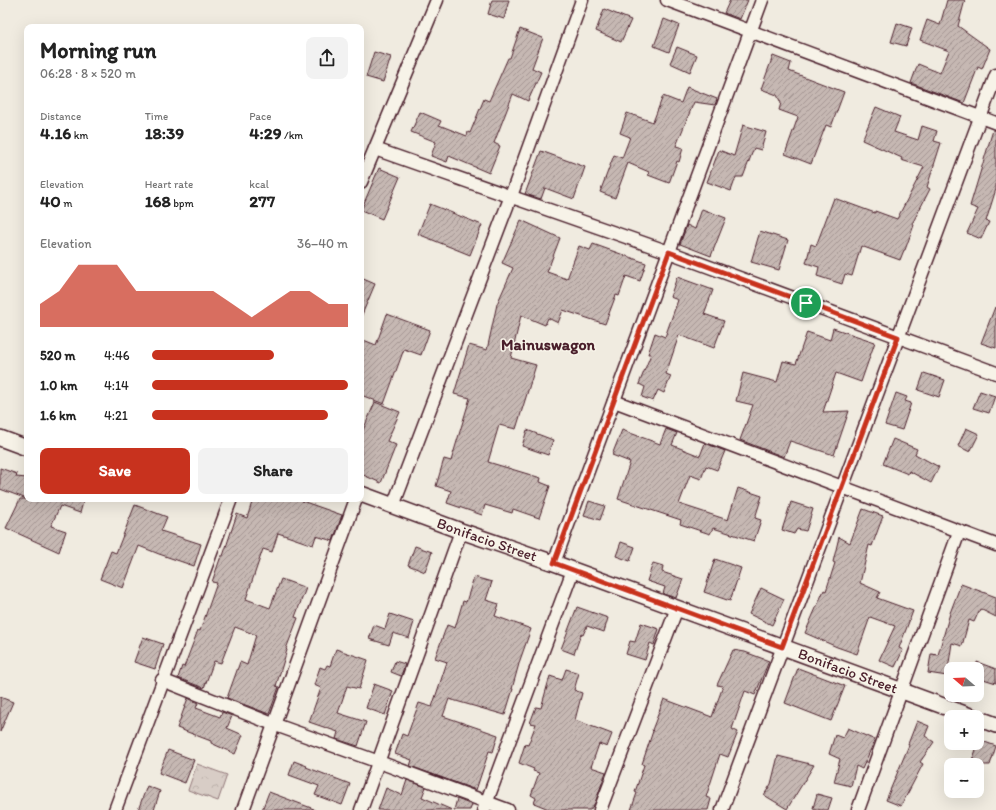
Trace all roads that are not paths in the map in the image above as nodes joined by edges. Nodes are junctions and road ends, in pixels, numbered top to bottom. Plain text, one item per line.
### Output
1 (437, 0) edge
2 (582, 0) edge
3 (667, 0) edge
4 (762, 0) edge
5 (750, 32) junction
6 (996, 75) edge
7 (980, 117) junction
8 (996, 123) edge
9 (375, 148) junction
10 (364, 175) edge
11 (511, 196) junction
12 (669, 252) junction
13 (898, 337) junction
14 (996, 373) edge
15 (614, 401) junction
16 (0, 438) edge
17 (24, 447) edge
18 (842, 487) junction
19 (364, 495) edge
20 (230, 502) edge
21 (355, 502) edge
22 (392, 506) junction
23 (461, 531) junction
24 (959, 532) junction
25 (996, 545) edge
26 (554, 563) junction
27 (573, 570) junction
28 (677, 608) junction
29 (782, 647) junction
30 (162, 680) junction
31 (901, 691) junction
32 (954, 710) edge
33 (984, 721) edge
34 (274, 724) junction
35 (996, 725) edge
36 (379, 762) junction
37 (485, 806) edge
38 (114, 810) edge
39 (243, 810) edge
40 (361, 810) edge
41 (508, 810) edge
42 (600, 810) edge
43 (722, 810) edge
44 (858, 810) edge

1 - 9 street
2 - 11 street
3 - 5 street
4 - 5 street
5 - 7 street
5 - 12 street
6 - 7 street
7 - 8 street
7 - 13 street
9 - 10 street
9 - 11 street
11 - 12 street
11 - 22 street
12 - 13 street
12 - 15 street
13 - 14 street
13 - 18 street
15 - 18 street
15 - 26 street
16 - 17 street
18 - 24 street
18 - 29 street
19 - 22 street, Bonifacio Street
20 - 30 street
21 - 34 street
22 - 23 street, Bonifacio Street
23 - 26 street, Bonifacio Street
23 - 36 street
24 - 25 street
24 - 31 street
26 - 27 street, Bonifacio Street
27 - 28 street, Bonifacio Street
27 - 37 street
28 - 29 street, Bonifacio Street
28 - 42 street
29 - 31 street, Bonifacio Street
29 - 43 street
30 - 34 street
30 - 38 street
31 - 32 street, Bonifacio Street
31 - 44 street
33 - 35 street
34 - 36 street
34 - 39 street
36 - 37 street
36 - 40 street
37 - 41 street

